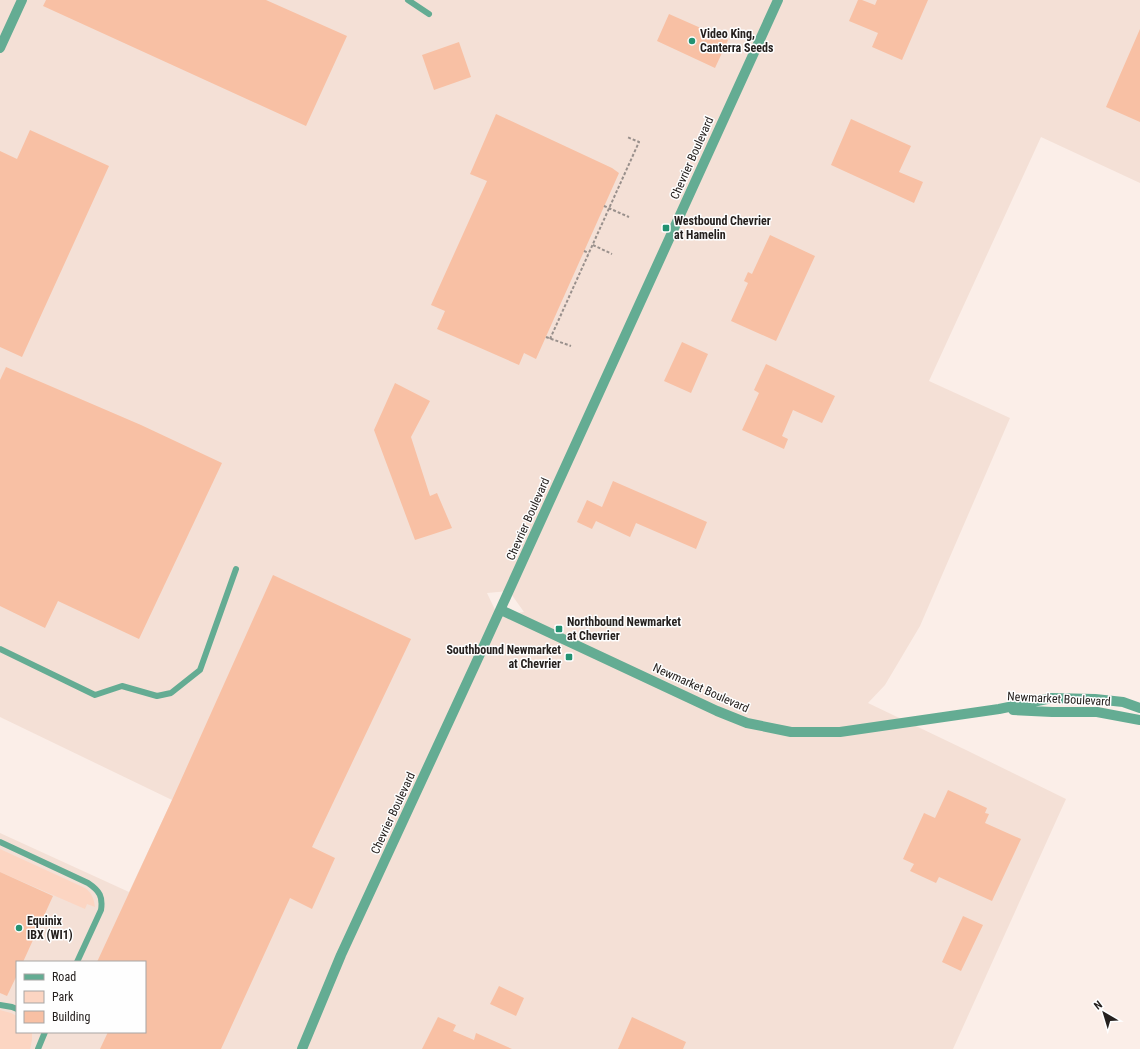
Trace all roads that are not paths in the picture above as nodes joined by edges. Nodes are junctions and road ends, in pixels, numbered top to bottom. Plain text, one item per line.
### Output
1 (22, 0) edge
2 (408, 0) edge
3 (778, 0) edge
4 (429, 14) dead end
5 (0, 48) edge
6 (236, 569) dead end
7 (500, 610) junction
8 (0, 649) edge
9 (1140, 708) edge
10 (999, 709) junction
11 (1140, 720) edge
12 (0, 842) edge
13 (77, 961) edge
14 (0, 1005) edge
15 (16, 1009) edge
16 (45, 1033) edge
17 (38, 1049) edge
18 (302, 1049) edge

1 - 5 street
2 - 4 lane
3 - 7 street, Chevrier Boulevard
6 - 8 lane
7 - 10 street, Newmarket Boulevard
7 - 18 street, Chevrier Boulevard
9 - 10 street, Newmarket Boulevard
10 - 11 street, Newmarket Boulevard
12 - 13 lane
14 - 15 lane
16 - 17 lane

